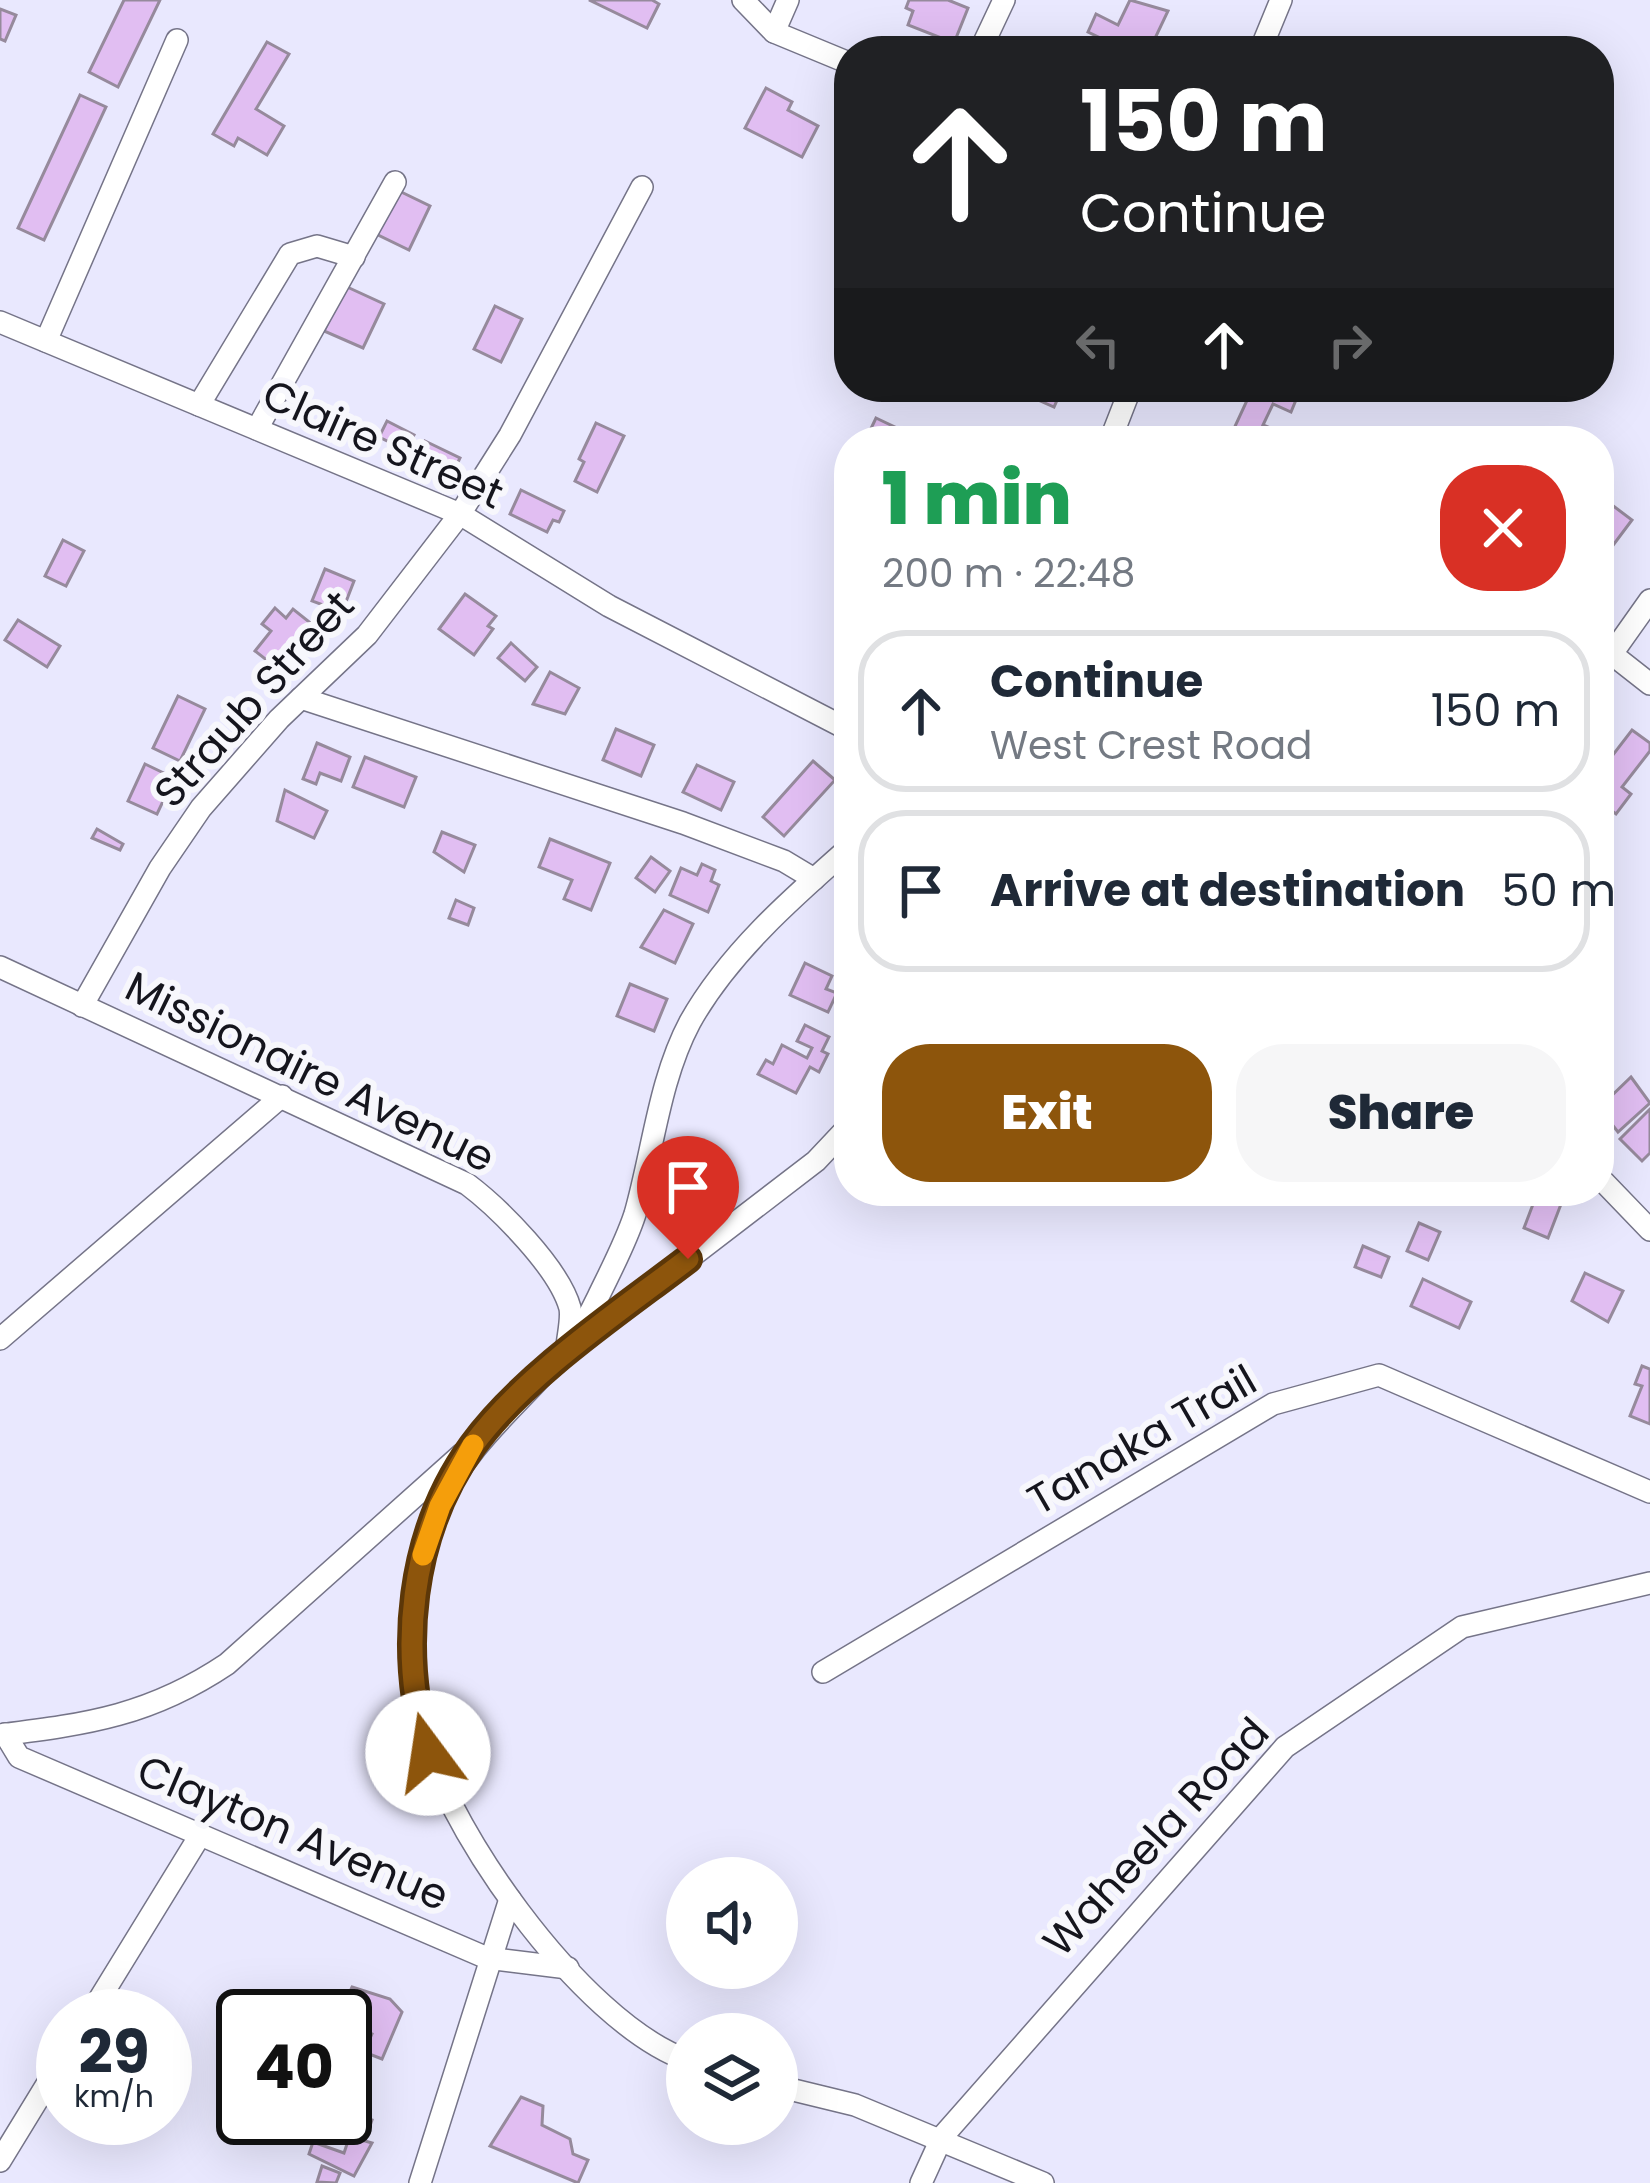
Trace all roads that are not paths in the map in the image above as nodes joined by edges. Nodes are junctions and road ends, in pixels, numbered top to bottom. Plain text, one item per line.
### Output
1 (743, 0) edge
2 (788, 0) edge
3 (1004, 0) edge
4 (1281, 0) edge
5 (774, 32) junction
6 (987, 36) edge
7 (1266, 36) edge
8 (177, 40) dead end
9 (834, 57) edge
10 (395, 182) dead end
11 (642, 187) dead end
12 (353, 257) junction
13 (0, 322) edge
14 (46, 341) junction
15 (200, 405) junction
16 (257, 429) junction
17 (460, 514) junction
18 (1650, 599) edge
19 (1614, 640) edge
20 (1614, 655) edge
21 (1650, 684) edge
22 (302, 698) junction
23 (834, 722) edge
24 (834, 861) edge
25 (814, 879) junction
26 (0, 968) edge
27 (82, 1006) junction
28 (282, 1096) junction
29 (834, 1142) edge
30 (1614, 1193) edge
31 (1650, 1230) edge
32 (0, 1339) edge
33 (566, 1352) junction
34 (473, 1444) junction
35 (1650, 1492) edge
36 (1650, 1583) edge
37 (824, 1672) dead end
38 (2, 1734) edge
39 (199, 1837) junction
40 (509, 1899) junction
41 (488, 1958) junction
42 (568, 1968) junction
43 (106, 1989) edge
44 (666, 2048) edge
45 (798, 2091) edge
46 (36, 2101) edge
47 (942, 2137) junction
48 (1, 2157) edge
49 (420, 2183) edge
50 (921, 2183) edge
51 (1042, 2183) edge

1 - 5 street
2 - 5 street
3 - 6 street
4 - 7 street
5 - 9 street
8 - 14 street
10 - 12 street
11 - 17 street, Straub Street
12 - 15 street
12 - 16 street
13 - 14 street, Claire Street
14 - 15 street, Claire Street
15 - 16 street, Claire Street
16 - 17 street, Claire Street
17 - 22 street, Straub Street
17 - 23 street, Claire Street
18 - 19 street
20 - 21 street
22 - 25 street
22 - 27 street, Straub Street
24 - 25 street
25 - 33 street
26 - 27 street, Missionaire Avenue
27 - 28 street, Missionaire Avenue
28 - 32 street
28 - 33 street, Missionaire Avenue
29 - 33 street
30 - 31 street
33 - 34 street
34 - 38 street
34 - 40 street
35 - 37 street, Tanaka Trail
36 - 47 street, Waheela Road
38 - 39 street, Clayton Avenue
39 - 41 street, Clayton Avenue
39 - 43 street
40 - 41 street
40 - 42 street
41 - 42 street, Clayton Avenue
41 - 49 street
42 - 44 street
45 - 47 street
46 - 48 street
47 - 50 street, Waheela Road
47 - 51 street

